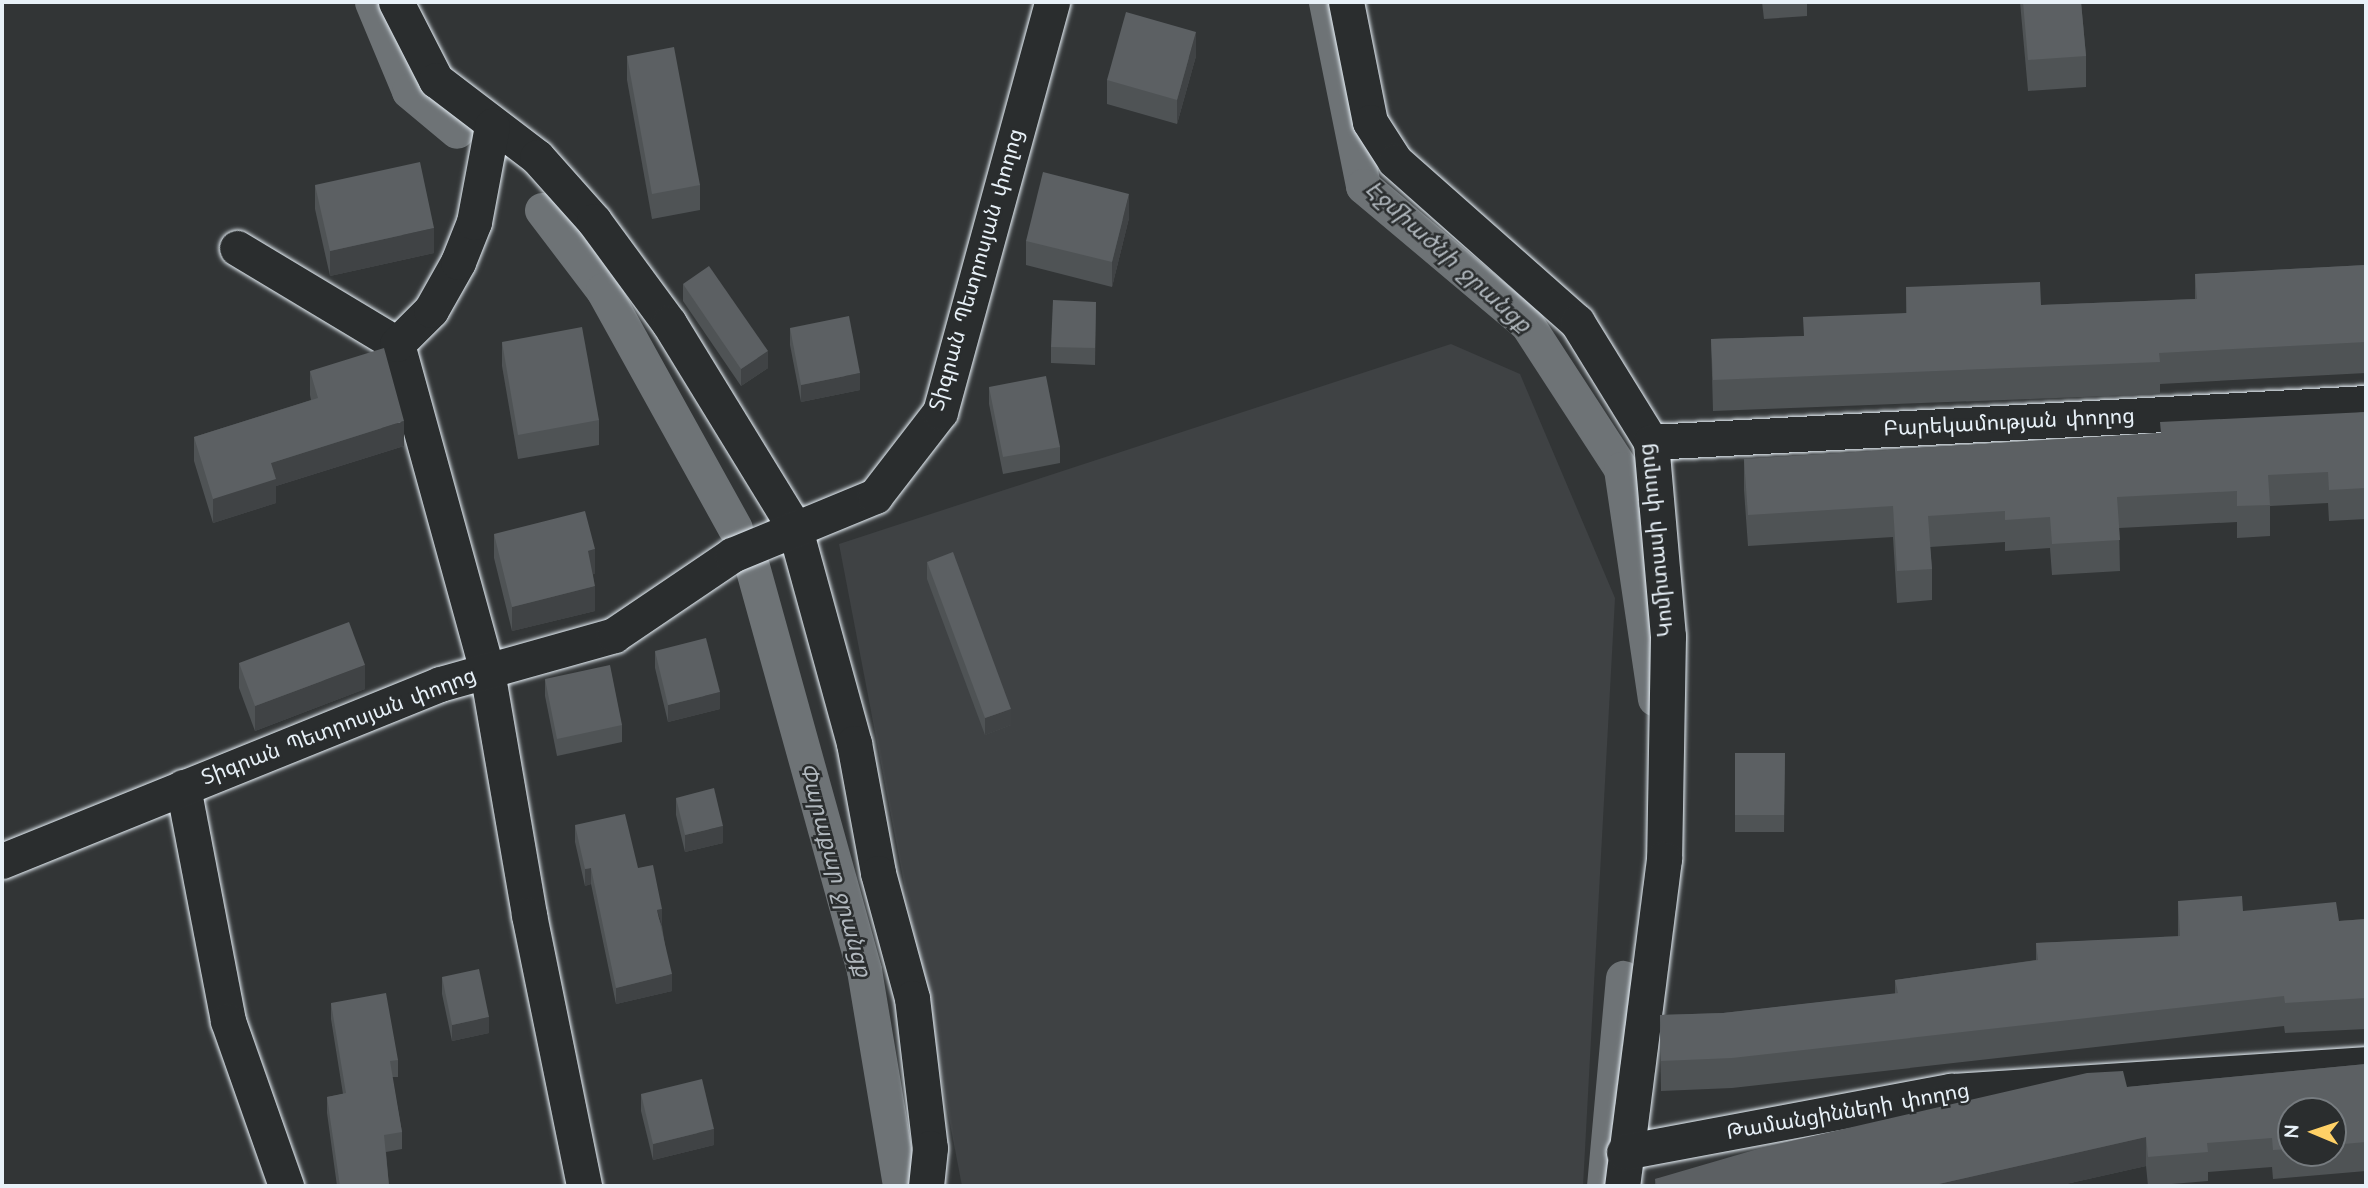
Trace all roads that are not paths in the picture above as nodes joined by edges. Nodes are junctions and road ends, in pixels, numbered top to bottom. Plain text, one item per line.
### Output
1 (396, 2) edge
2 (1052, 2) edge
3 (1346, 2) edge
4 (492, 126) junction
5 (237, 248) dead end
6 (397, 344) junction
7 (2366, 404) edge
8 (1651, 442) junction
9 (795, 529) junction
10 (487, 671) junction
11 (183, 787) junction
12 (2, 860) edge
13 (2366, 1064) edge
14 (1624, 1152) junction
15 (286, 1186) edge
16 (584, 1186) edge
17 (926, 1186) edge
18 (1622, 1186) edge

1 - 4 street
2 - 9 street, Տիգրան Պետրոսյան փողոց
3 - 8 street, Կոմիտասի փողոց
4 - 6 street
4 - 9 street
5 - 6 street
6 - 10 street
7 - 8 street, Բարեկամության փողոց
8 - 14 street, Կոմիտասի փողոց
9 - 10 street, Տիգրան Պետրոսյան փողոց
9 - 17 street
10 - 11 street, Տիգրան Պետրոսյան փողոց
10 - 16 street
11 - 12 street, Տիգրան Պետրոսյան փողոց
11 - 15 street
13 - 14 street, Թամանցինների փողոց
14 - 18 street, Կոմիտասի փողոց

